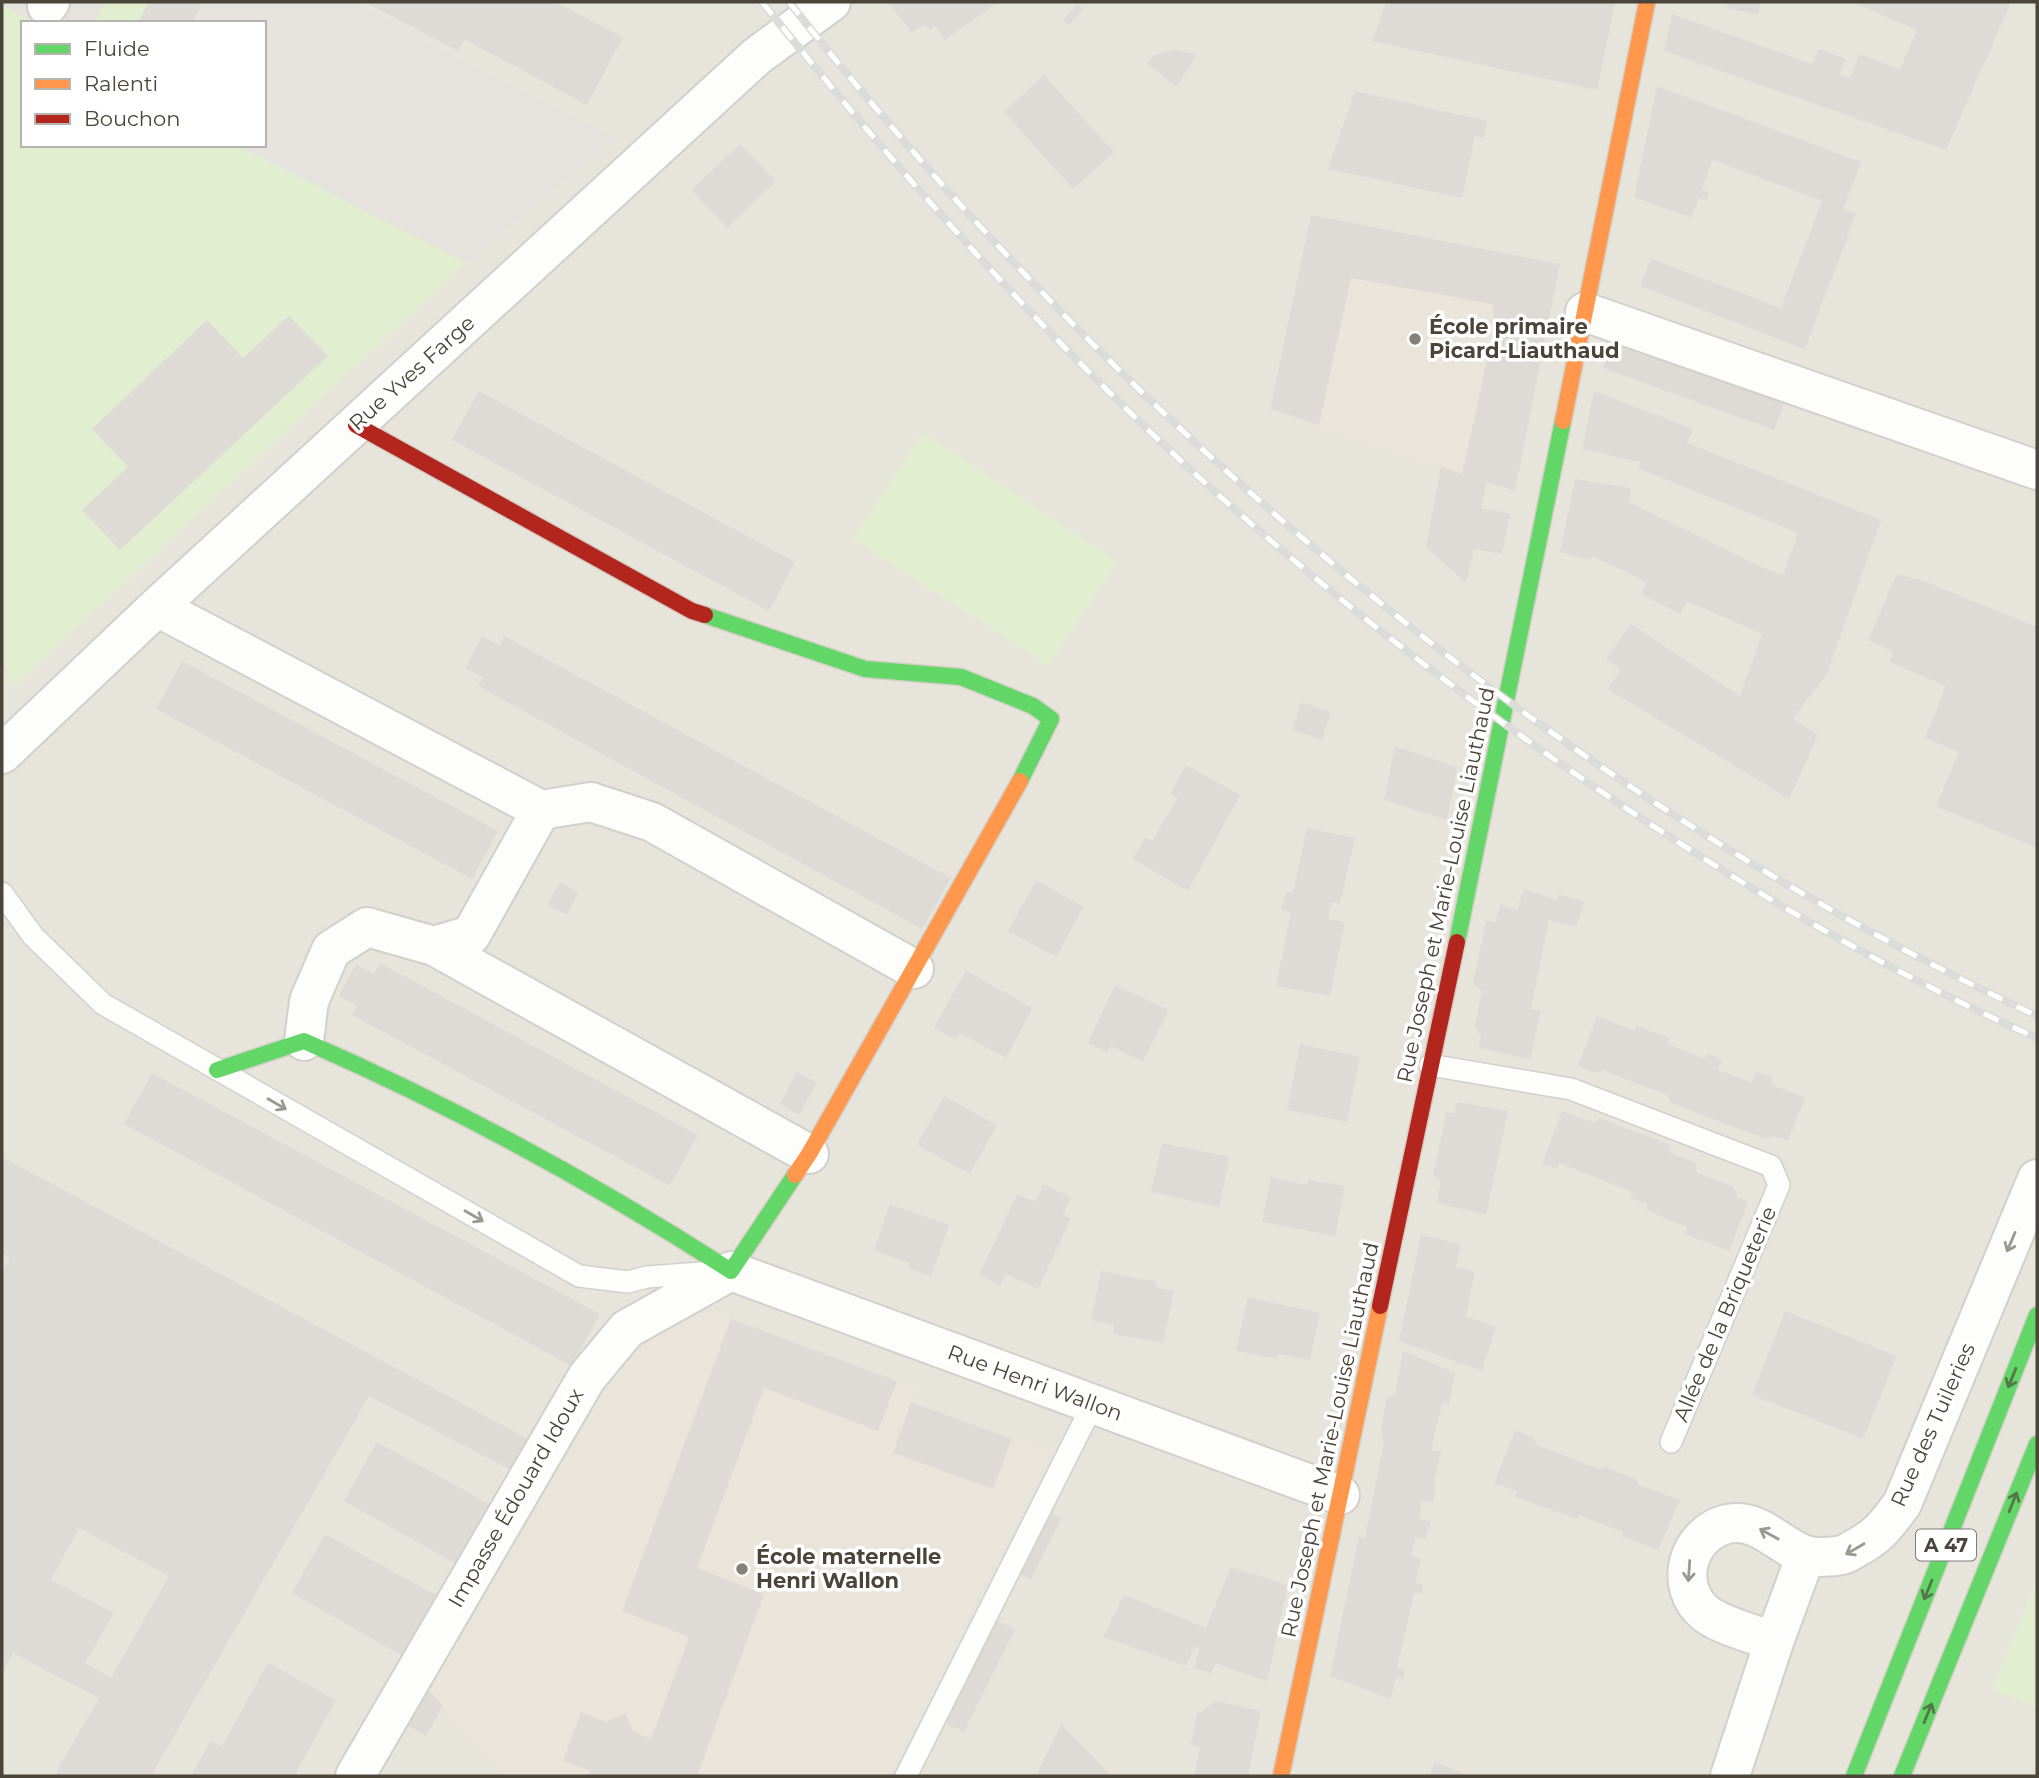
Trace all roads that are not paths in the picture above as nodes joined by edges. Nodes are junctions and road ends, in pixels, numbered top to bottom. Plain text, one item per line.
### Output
1 (831, 2) edge
2 (1647, 2) edge
3 (1585, 312) junction
4 (355, 425) junction
5 (2037, 470) edge
6 (157, 607) junction
7 (2, 754) edge
8 (541, 810) junction
9 (2, 893) edge
10 (434, 946) junction
11 (914, 969) junction
12 (304, 1041) junction
13 (1430, 1065) junction
14 (218, 1070) junction
15 (809, 1154) junction
16 (2037, 1178) edge
17 (731, 1271) junction
18 (2037, 1315) edge
19 (1093, 1404) junction
20 (1671, 1442) dead end
21 (2037, 1444) edge
22 (1340, 1495) junction
23 (1806, 1555) junction
24 (1774, 1642) junction
25 (355, 1776) edge
26 (906, 1776) edge
27 (1281, 1776) edge
28 (1730, 1776) edge
29 (1854, 1776) edge
30 (1902, 1776) edge

1 - 4 street, Rue Yves Farge
2 - 3 main road, Rue Joseph et Marie-Louise Liauthaud
3 - 5 street
3 - 13 main road, Rue Joseph et Marie-Louise Liauthaud
4 - 6 street, Rue Yves Farge
4 - 11 main road
6 - 7 street, Rue Yves Farge
6 - 8 street
8 - 10 street
8 - 11 street
9 - 14 lane
10 - 12 street
10 - 15 street
11 - 15 main road
12 - 14 main road
12 - 17 main road
13 - 20 lane, Allée de la Briqueterie
13 - 22 main road, Rue Joseph et Marie-Louise Liauthaud
14 -> 17 lane
15 - 17 main road
16 -> 23 street, Rue des Tuileries
17 - 19 street, Rue Henri Wallon
17 - 25 street, Impasse Édouard Idoux
18 -> 29 main road, A 47
19 - 22 street, Rue Henri Wallon
19 - 26 lane
30 -> 21 main road, A 47
22 - 27 main road, Rue Joseph et Marie-Louise Liauthaud
23 - 24 street
23 -> 24 street
24 - 28 street

